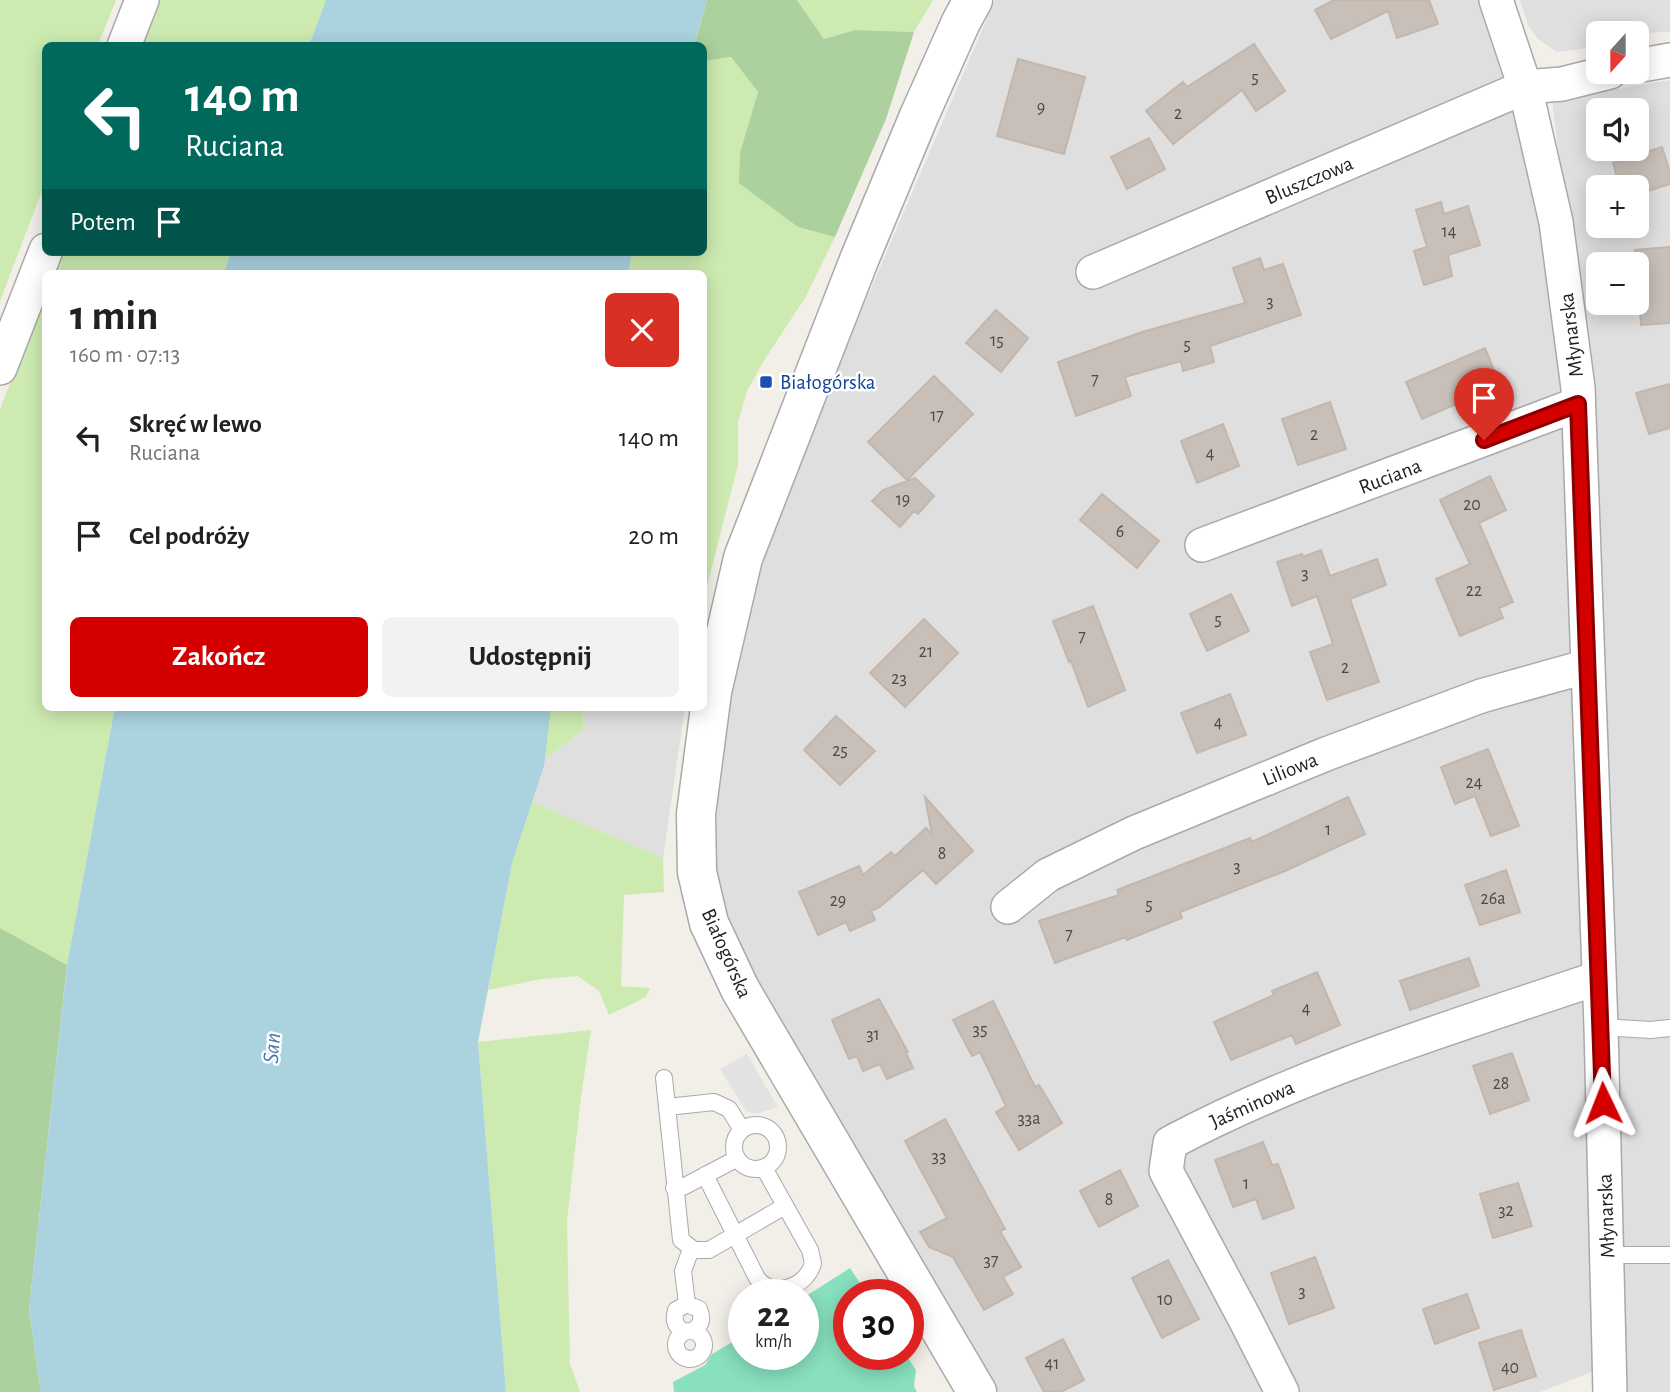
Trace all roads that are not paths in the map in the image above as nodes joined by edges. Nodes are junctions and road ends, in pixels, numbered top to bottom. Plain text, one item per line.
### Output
1 (142, 0) edge
2 (973, 0) edge
3 (1496, 0) edge
4 (126, 42) edge
5 (1670, 60) edge
6 (1649, 64) edge
7 (1586, 78) edge
8 (1525, 87) junction
9 (44, 256) edge
10 (1093, 272) dead end
11 (0, 368) edge
12 (1578, 404) junction
13 (1202, 545) dead end
14 (1588, 666) junction
15 (1008, 907) dead end
16 (1598, 978) junction
17 (1601, 1027) junction
18 (1670, 1028) edge
19 (664, 1078) dead end
20 (667, 1107) junction
21 (742, 1130) junction
22 (736, 1158) junction
23 (764, 1168) junction
24 (705, 1175) junction
25 (674, 1188) junction
26 (785, 1206) junction
27 (736, 1235) junction
28 (691, 1249) junction
29 (1607, 1255) junction
30 (1670, 1255) edge
31 (689, 1332) dead end
32 (1606, 1391) edge
33 (977, 1392) edge
34 (1282, 1392) edge

1 - 4 street
2 - 33 street, Białogórska
3 - 8 street, Młynarska
5 - 6 street
7 - 8 street, Bluszczowa
8 - 10 street, Bluszczowa
8 - 12 street, Młynarska
9 - 11 street
12 - 13 street, Ruciana
12 - 14 street, Młynarska
14 - 15 street, Liliowa
14 - 16 street, Młynarska
16 - 17 street, Młynarska
16 - 34 street, Jaśminowa
17 - 18 lane
17 - 29 street, Młynarska
19 - 20 lane
20 - 21 lane
20 - 25 lane
21 - 22 lane
21 - 23 lane
22 - 23 lane
22 - 24 lane
23 - 26 lane
24 - 25 lane
24 - 27 lane
25 - 28 lane
26 - 27 lane
26 - 27 lane
27 - 28 lane
28 - 31 lane
29 - 30 lane
29 - 32 street, Młynarska

